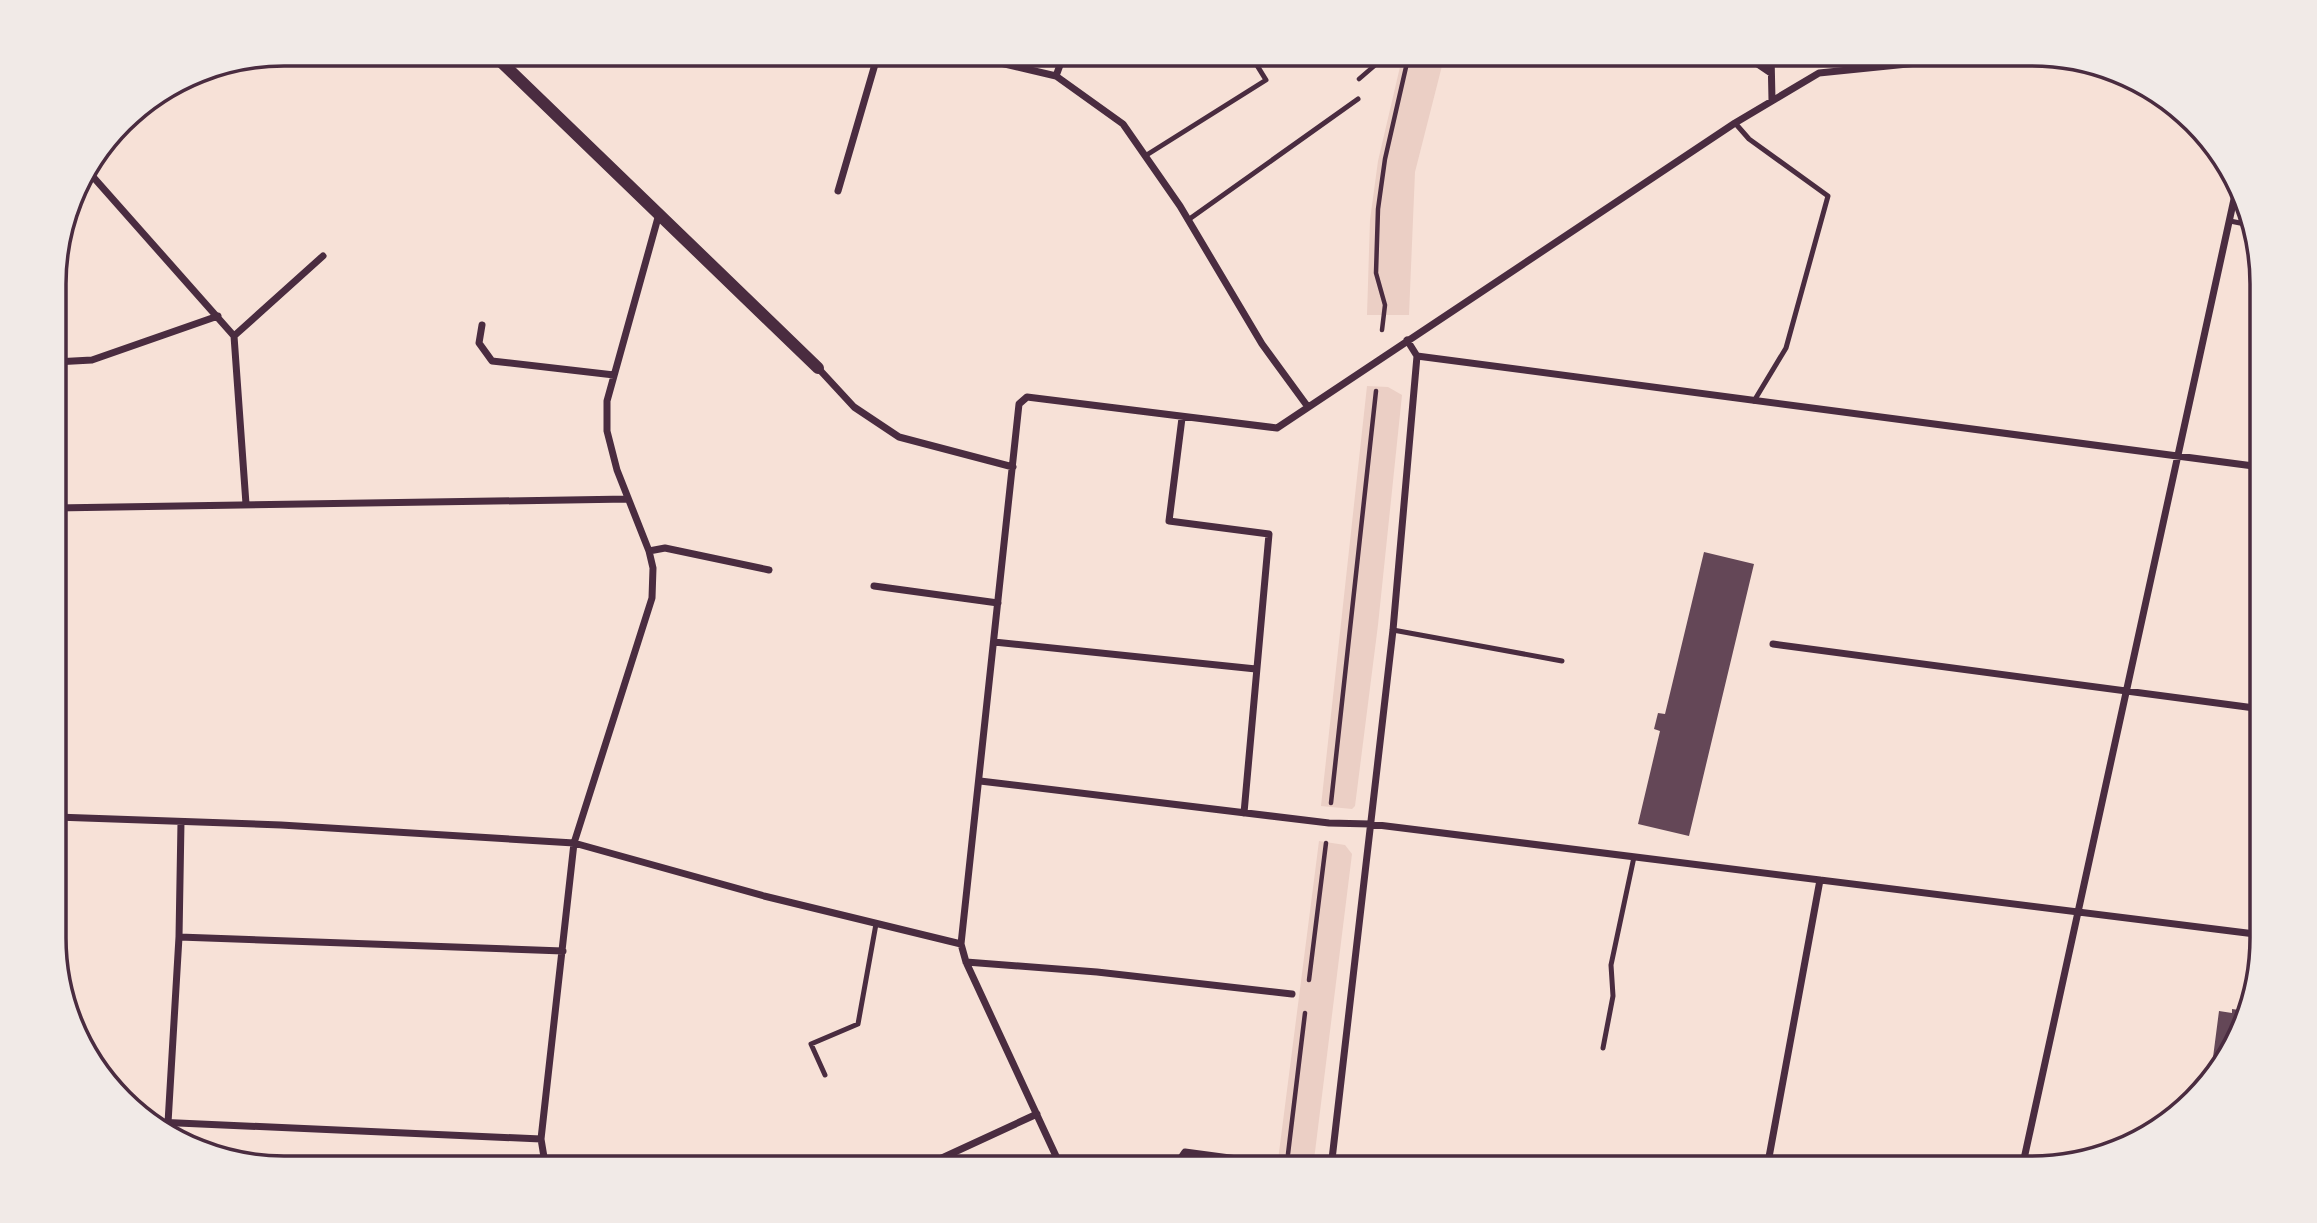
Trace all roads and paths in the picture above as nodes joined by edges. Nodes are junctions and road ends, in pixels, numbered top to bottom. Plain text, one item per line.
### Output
1 (1258, 66) edge
2 (1374, 66) edge
3 (1406, 66) edge
4 (1761, 66) edge
5 (1771, 66) edge
6 (1887, 66) edge
7 (506, 67) edge
8 (874, 67) edge
9 (1016, 67) edge
10 (1059, 67) edge
11 (1771, 73) junction
12 (1056, 76) junction
13 (1358, 99) joint
14 (1773, 100) junction
15 (1735, 123) junction
16 (1145, 156) junction
17 (95, 179) edge
18 (838, 191) dead end
19 (2234, 201) edge
20 (660, 214) junction
21 (1188, 220) junction
22 (2230, 221) junction
23 (2241, 223) edge
24 (323, 256) dead end
25 (218, 316) junction
26 (482, 325) dead end
27 (234, 335) junction
28 (1404, 342) junction
29 (1418, 356) junction
30 (1379, 359) junction
31 (67, 361) edge
32 (818, 368) joint
33 (614, 375) junction
34 (1754, 401) junction
35 (1308, 407) junction
36 (1182, 418) junction
37 (2176, 457) junction
38 (2250, 466) edge
39 (1013, 467) junction
40 (628, 499) junction
41 (246, 504) junction
42 (67, 508) edge
43 (649, 551) junction
44 (769, 570) dead end
45 (874, 586) dead end
46 (998, 603) junction
47 (1393, 630) junction
48 (994, 642) junction
49 (1773, 644) dead end
50 (1562, 661) dead end
51 (1256, 668) junction
52 (2128, 692) junction
53 (2250, 707) edge
54 (980, 781) junction
55 (1244, 813) junction
56 (66, 817) edge
57 (181, 822) junction
58 (1329, 823) junction
59 (1370, 824) junction
60 (574, 843) junction
61 (1634, 857) junction
62 (1820, 880) junction
63 (2078, 913) junction
64 (876, 925) junction
65 (2250, 933) edge
66 (179, 937) junction
67 (961, 944) junction
68 (563, 951) junction
69 (966, 962) junction
70 (1307, 993) dead end
71 (1292, 994) dead end
72 (1306, 1007) dead end
73 (1603, 1048) dead end
74 (825, 1075) dead end
75 (1037, 1114) junction
76 (168, 1122) joint
77 (541, 1139) junction
78 (1288, 1155) dead end
79 (544, 1156) edge
80 (946, 1156) edge
81 (1056, 1156) edge
82 (1182, 1156) edge
83 (1215, 1156) edge
84 (1332, 1156) edge
85 (1769, 1156) edge
86 (2025, 1156) edge

1 - 16 lane
2 - 13 path
3 - 30 path
4 - 11 street
5 - 11 street
6 - 14 street
7 - 20 street
8 - 18 street
9 - 12 street
10 - 12 street
11 - 14 street
12 - 16 street
13 - 21 lane
14 - 15 street
15 - 28 street
15 - 34 lane
16 - 21 street
17 - 25 street
19 - 22 street
20 - 32 street
20 - 33 street
21 - 35 street
22 - 23 lane
22 - 37 street
24 - 27 street
25 - 27 street
25 - 31 street
26 - 33 street
27 - 41 street
28 - 29 street
28 - 30 street
29 - 34 street
29 - 47 street
30 - 35 street
30 - 58 path
32 - 39 street
33 - 40 street
34 - 37 street
35 - 36 street
36 - 39 street
36 - 51 street
37 - 38 street
37 - 52 street
39 - 46 street
40 - 41 street
40 - 43 street
41 - 42 street
43 - 44 street
43 - 60 street
45 - 46 street
46 - 48 street
47 - 50 lane
47 - 59 street
48 - 51 street
48 - 54 street
49 - 52 street
51 - 55 street
52 - 53 street
52 - 63 street
54 - 55 street
54 - 67 street
55 - 58 street
56 - 57 street
57 - 60 street
57 - 66 street
58 - 59 street
58 - 70 path
59 - 61 street
59 - 84 street
60 - 64 street
60 - 68 street
61 - 62 street
61 - 73 lane
62 - 63 street
62 - 85 street
63 - 65 street
63 - 86 street
64 - 67 street
64 - 74 lane
66 - 68 street
66 - 76 street
67 - 69 street
68 - 77 street
69 - 71 street
69 - 75 street
72 - 78 path
75 - 80 street
75 - 81 street
76 - 77 street
77 - 79 street
82 - 83 street

